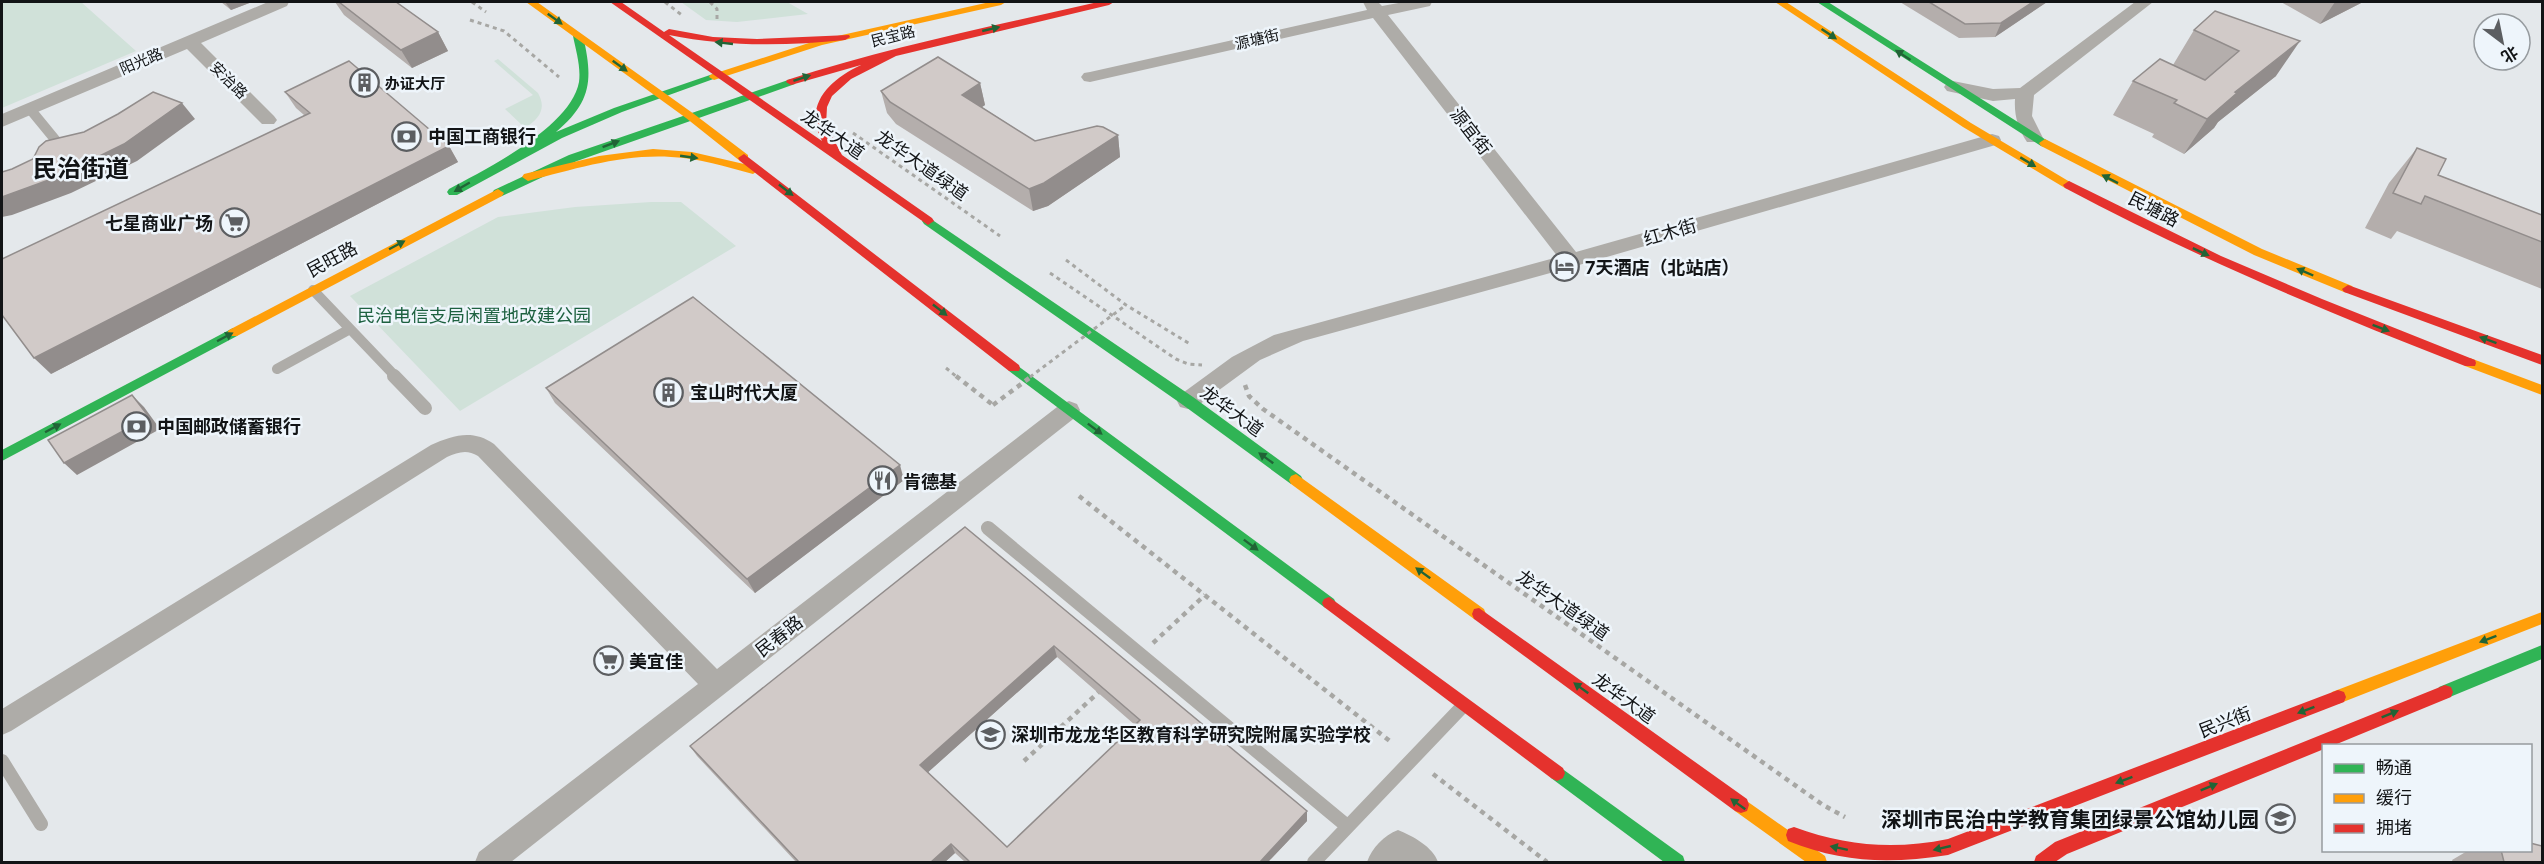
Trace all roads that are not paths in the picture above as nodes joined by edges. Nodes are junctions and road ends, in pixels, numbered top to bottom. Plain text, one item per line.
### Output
1 (281, 2) edge
2 (531, 2) edge
3 (615, 2) edge
4 (1001, 2) edge
5 (1108, 2) edge
6 (1424, 2) edge
7 (1780, 2) edge
8 (1822, 2) edge
9 (2145, 2) edge
10 (1373, 7) edge
11 (651, 27) junction
12 (578, 36) junction
13 (846, 37) junction
14 (189, 41) junction
15 (896, 52) junction
16 (720, 76) junction
17 (1090, 77) dead end
18 (1952, 87) junction
19 (2025, 93) junction
20 (662, 95) junction
21 (747, 96) junction
22 (30, 109) junction
23 (690, 116) junction
24 (268, 120) dead end
25 (2, 121) edge
26 (2034, 138) junction
27 (1992, 140) junction
28 (62, 148) edge
29 (513, 158) junction
30 (839, 160) junction
31 (763, 172) junction
32 (528, 177) junction
33 (439, 200) dead end
34 (1572, 260) junction
35 (313, 290) junction
36 (350, 329) junction
37 (2542, 360) edge
38 (277, 369) dead end
39 (2542, 390) edge
40 (1188, 401) junction
41 (425, 408) dead end
42 (1070, 410) junction
43 (2, 456) edge
44 (988, 528) dead end
45 (2542, 618) edge
46 (2542, 652) edge
47 (716, 686) junction
48 (1465, 705) junction
49 (2, 723) edge
50 (2, 761) edge
51 (1758, 818) junction
52 (41, 824) dead end
53 (1347, 826) junction
54 (1628, 826) junction
55 (489, 862) edge
56 (1314, 862) edge
57 (1381, 862) edge
58 (1424, 862) edge
59 (1654, 862) edge
60 (1677, 862) edge
61 (1819, 862) edge
62 (2042, 862) edge

1 - 14 street, 阳光路
2 -> 12 main road
3 - 11 main road, 龙华大道
4 - 13 main road, 民宝路
15 -> 5 main road, 民宝路
6 - 10 street, 源塘街
7 -> 27 main road, 民塘路
18 -> 8 main road, 民塘路
9 - 19 street
10 - 17 street, 源塘街
10 - 34 street, 源宜街
13 -> 11 main road
11 - 16 main road, 龙华大道
12 -> 20 main road
12 - 29 main road
13 - 16 main road, 民宝路
14 - 22 street, 阳光路
14 - 24 street, 安治路
21 -> 15 main road, 民宝路
15 - 30 main road
16 - 20 main road, 民宝路
16 - 21 main road, 龙华大道
18 - 19 street
18 - 26 main road, 民塘路
19 - 26 street
20 - 23 main road
20 - 29 main road
21 - 23 main road, 民宝路
21 - 30 main road, 龙华大道
22 - 25 street, 阳光路
22 - 28 lane
23 - 31 main road
32 -> 23 main road, 民旺路
37 -> 26 main road, 民塘路
27 - 34 street, 红木街
27 -> 39 main road, 民塘路
29 -> 33 main road
30 - 40 main road, 龙华大道
32 -> 31 main road
31 -> 42 main road
35 -> 32 main road, 民旺路
34 - 40 street, 红木街
35 - 36 lane
43 -> 35 main road, 民旺路
36 - 38 lane
36 - 41 lane
51 -> 40 main road, 龙华大道
42 - 47 street, 民春路
42 -> 48 main road
44 - 53 lane
45 -> 51 main road, 民兴街
62 -> 46 main road
47 - 49 street
47 - 55 street, 民春路
48 - 53 lane
48 - 54 main road
50 - 52 lane
51 - 61 main road, 龙华大道
53 - 56 lane
54 - 59 main road
54 - 60 main road
57 - 58 street

